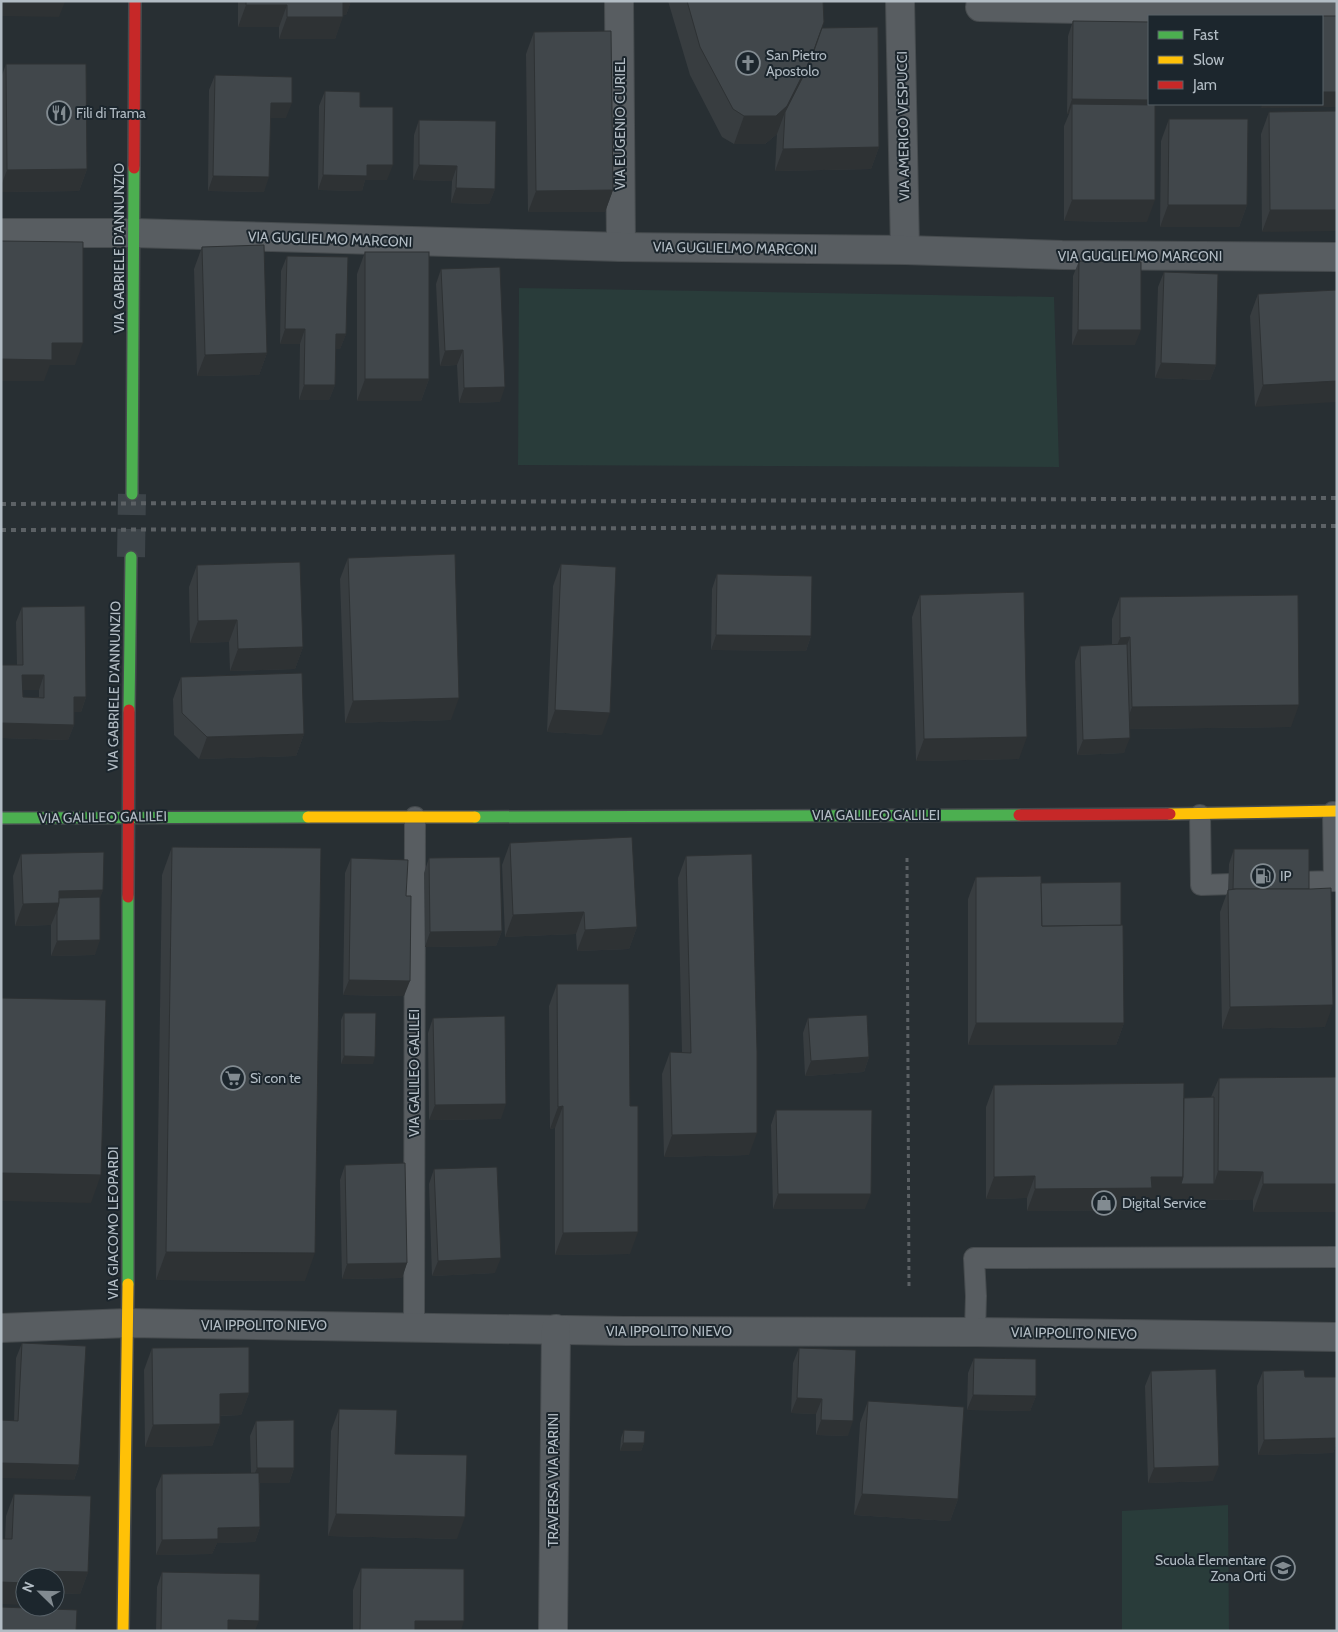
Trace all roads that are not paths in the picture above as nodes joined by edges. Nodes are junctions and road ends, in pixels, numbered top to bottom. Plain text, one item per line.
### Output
1 (135, 1) edge
2 (619, 1) edge
3 (900, 1) edge
4 (980, 7) dead end
5 (1337, 14) edge
6 (1, 233) edge
7 (134, 233) junction
8 (621, 247) junction
9 (905, 250) junction
10 (1337, 257) edge
11 (132, 494) tunnel mouth
12 (131, 557) tunnel mouth
13 (1335, 812) edge
14 (1200, 815) junction
15 (128, 816) junction
16 (415, 817) junction
17 (1, 818) edge
18 (1337, 1257) edge
19 (128, 1323) junction
20 (1, 1328) edge
21 (414, 1328) junction
22 (556, 1329) junction
23 (975, 1332) junction
24 (1337, 1337) edge
25 (123, 1631) edge
26 (553, 1631) edge

1 - 7 street, VIA GABRIELE D'ANNUNZIO
2 - 8 street, VIA EUGENIO CURIEL
3 - 9 street, VIA AMERIGO VESPUCCI
4 - 5 street
6 - 7 street, VIA GUGLIELMO MARCONI
7 - 8 street, VIA GUGLIELMO MARCONI
7 - 11 street, VIA GABRIELE D'ANNUNZIO
8 - 9 street, VIA GUGLIELMO MARCONI
9 - 10 street, VIA GUGLIELMO MARCONI
12 - 15 street, VIA GABRIELE D'ANNUNZIO
13 - 14 street, VIA GALILEO GALILEI
13 - 14 lane
14 - 16 street, VIA GALILEO GALILEI
15 - 16 street, VIA GALILEO GALILEI
15 - 17 street, VIA GALILEO GALILEI
15 - 19 street, VIA GIACOMO LEOPARDI
16 - 21 lane, VIA GALILEO GALILEI
18 - 23 lane
19 - 20 street, VIA IPPOLITO NIEVO
19 - 21 street, VIA IPPOLITO NIEVO
19 - 25 street, VIA GIACOMO LEOPARDI
21 - 22 street, VIA IPPOLITO NIEVO
22 - 23 street, VIA IPPOLITO NIEVO
22 - 26 street, TRAVERSA VIA PARINI
23 - 24 street, VIA IPPOLITO NIEVO

